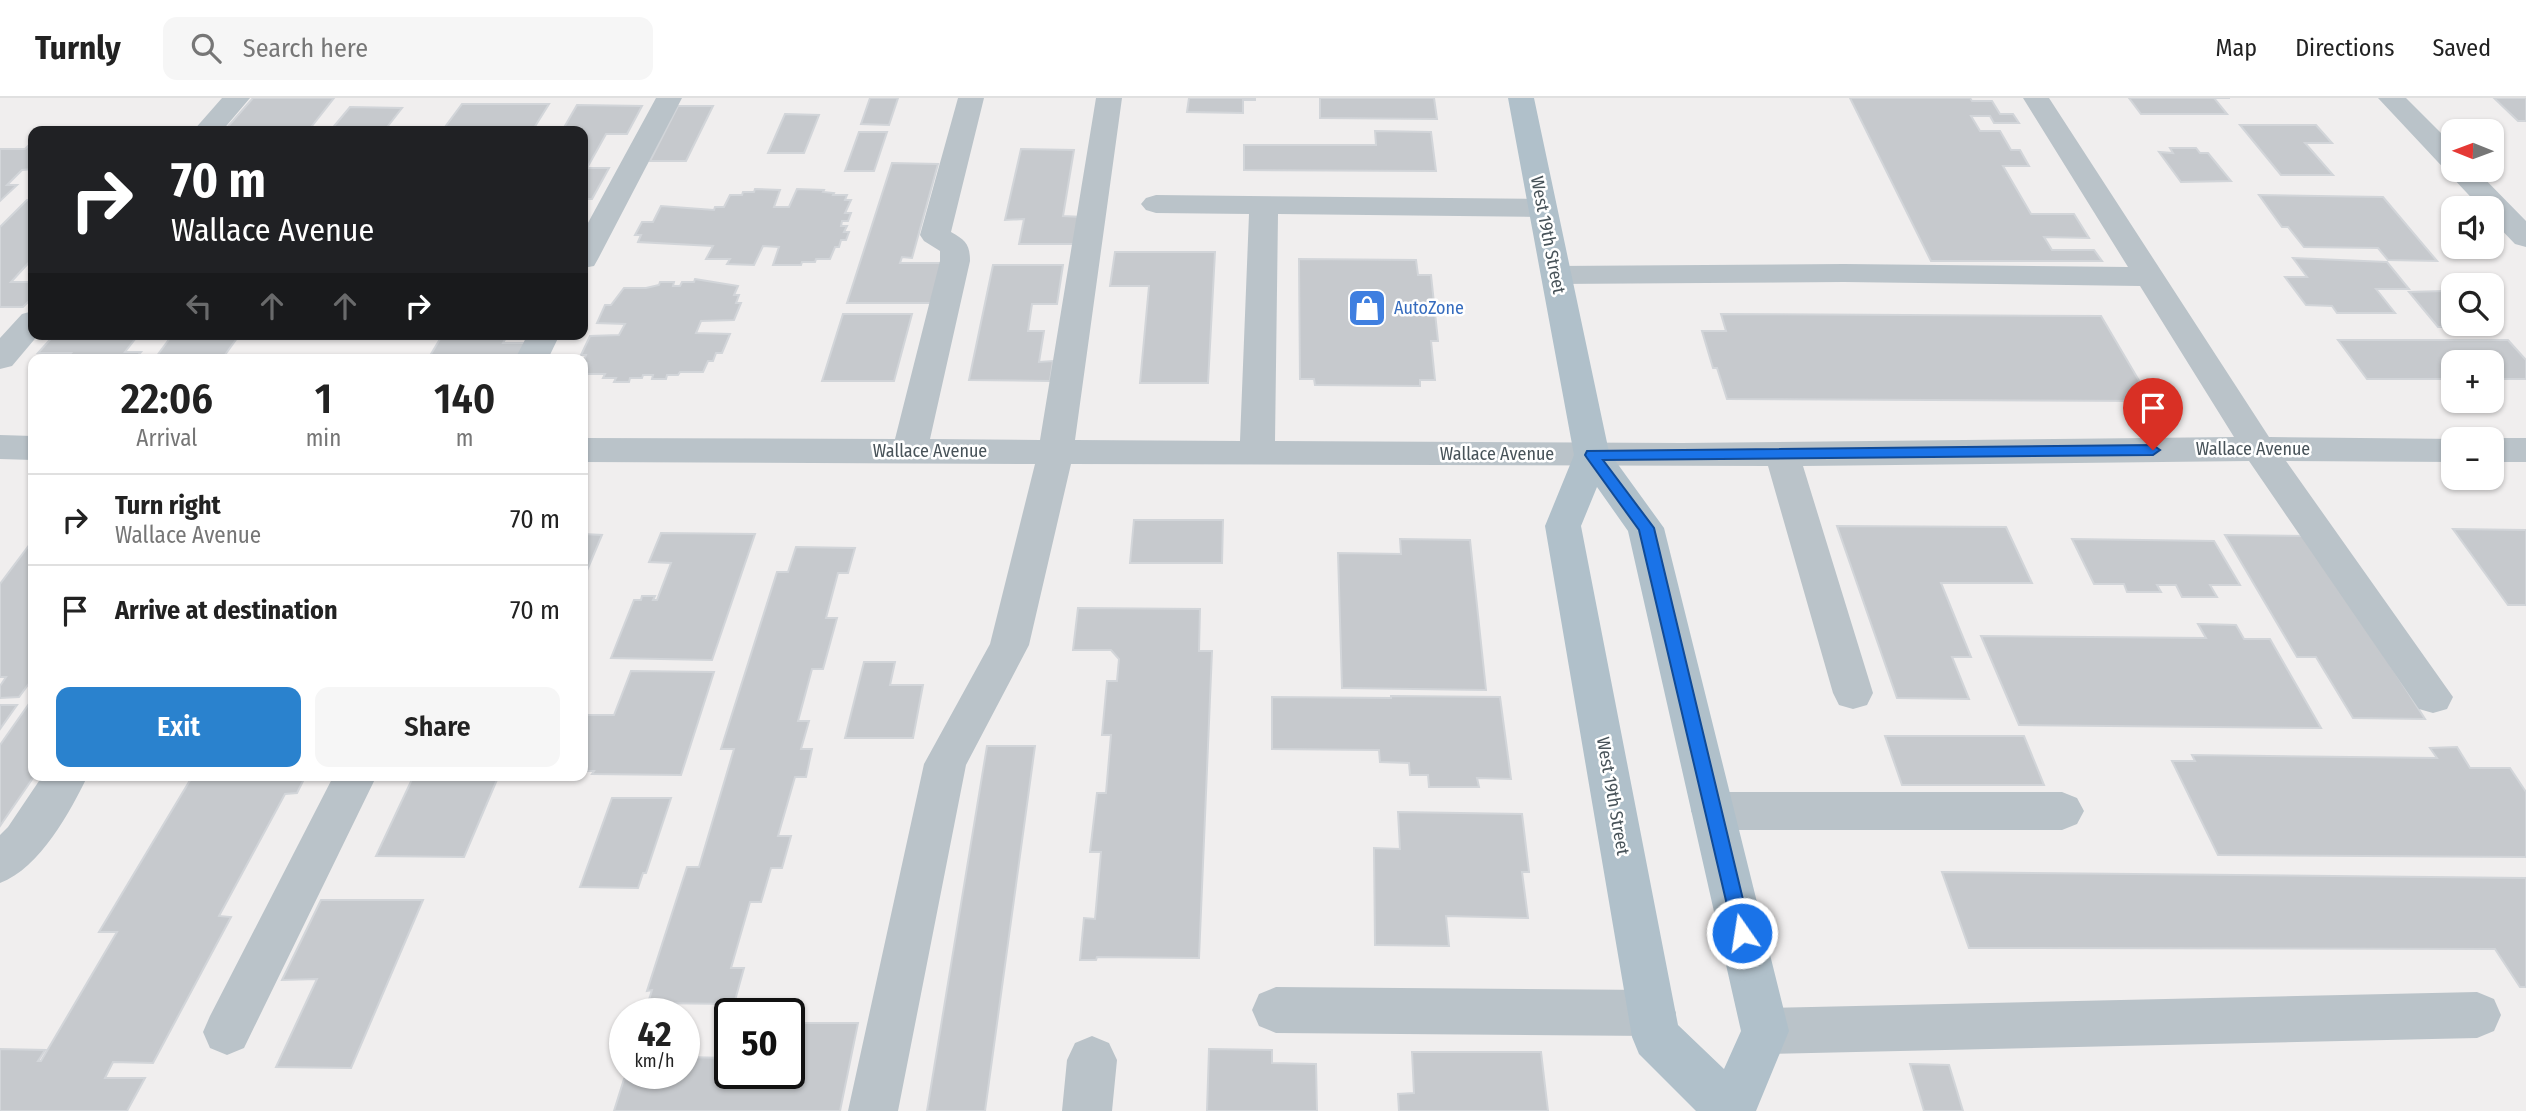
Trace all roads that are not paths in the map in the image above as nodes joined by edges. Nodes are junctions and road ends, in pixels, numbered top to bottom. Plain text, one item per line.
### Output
1 (237, 98) edge
2 (669, 98) edge
3 (971, 98) edge
4 (1109, 98) edge
5 (1521, 98) edge
6 (2036, 98) edge
7 (2391, 98) edge
8 (211, 126) edge
9 (2441, 150) edge
10 (2472, 182) edge
11 (1156, 204) dead end
12 (1264, 204) junction
13 (1542, 208) junction
14 (2526, 238) edge
15 (588, 250) edge
16 (1556, 275) junction
17 (2148, 277) junction
18 (28, 327) edge
19 (0, 358) edge
20 (0, 447) edge
21 (28, 448) edge
22 (2259, 449) junction
23 (588, 450) edge
24 (2441, 450) edge
25 (2504, 450) edge
26 (2526, 450) edge
27 (910, 451) junction
28 (1056, 452) junction
29 (1256, 453) junction
30 (1783, 454) junction
31 (1592, 455) junction
32 (1853, 693) dead end
33 (2433, 697) dead end
34 (63, 781) edge
35 (353, 781) edge
36 (1713, 811) junction
37 (2062, 811) dead end
38 (0, 863) edge
39 (1276, 1010) dead end
40 (1652, 1013) junction
41 (2477, 1015) dead end
42 (1765, 1031) junction
43 (226, 1032) dead end
44 (1092, 1060) dead end
45 (873, 1111) edge
46 (1087, 1111) edge
47 (1731, 1111) edge

1 - 8 street
2 - 15 street
3 - 27 street
4 - 28 street
5 - 13 main road, West 19th Street
6 - 17 street
7 - 9 street
10 - 14 street
11 - 12 street
12 - 13 street
12 - 29 street
13 - 16 main road, West 19th Street
16 - 17 street
16 - 31 main road, West 19th Street
17 - 22 street
18 - 19 street
20 - 21 street
22 - 24 street, Wallace Avenue
22 - 30 street, Wallace Avenue
22 - 33 street
23 - 27 street, Wallace Avenue
25 - 26 street
27 - 28 street, Wallace Avenue
28 - 29 street, Wallace Avenue
28 - 45 street
29 - 31 street, Wallace Avenue
30 - 31 street, Wallace Avenue
30 - 32 street
31 - 36 main road, West 19th Street
31 - 40 main road, West 19th Street
34 - 38 street
35 - 43 street
36 - 37 street
36 - 42 main road, West 19th Street
39 - 40 street
40 - 47 main road, West 19th Street
41 - 42 street
42 - 47 main road, West 19th Street
44 - 46 street

